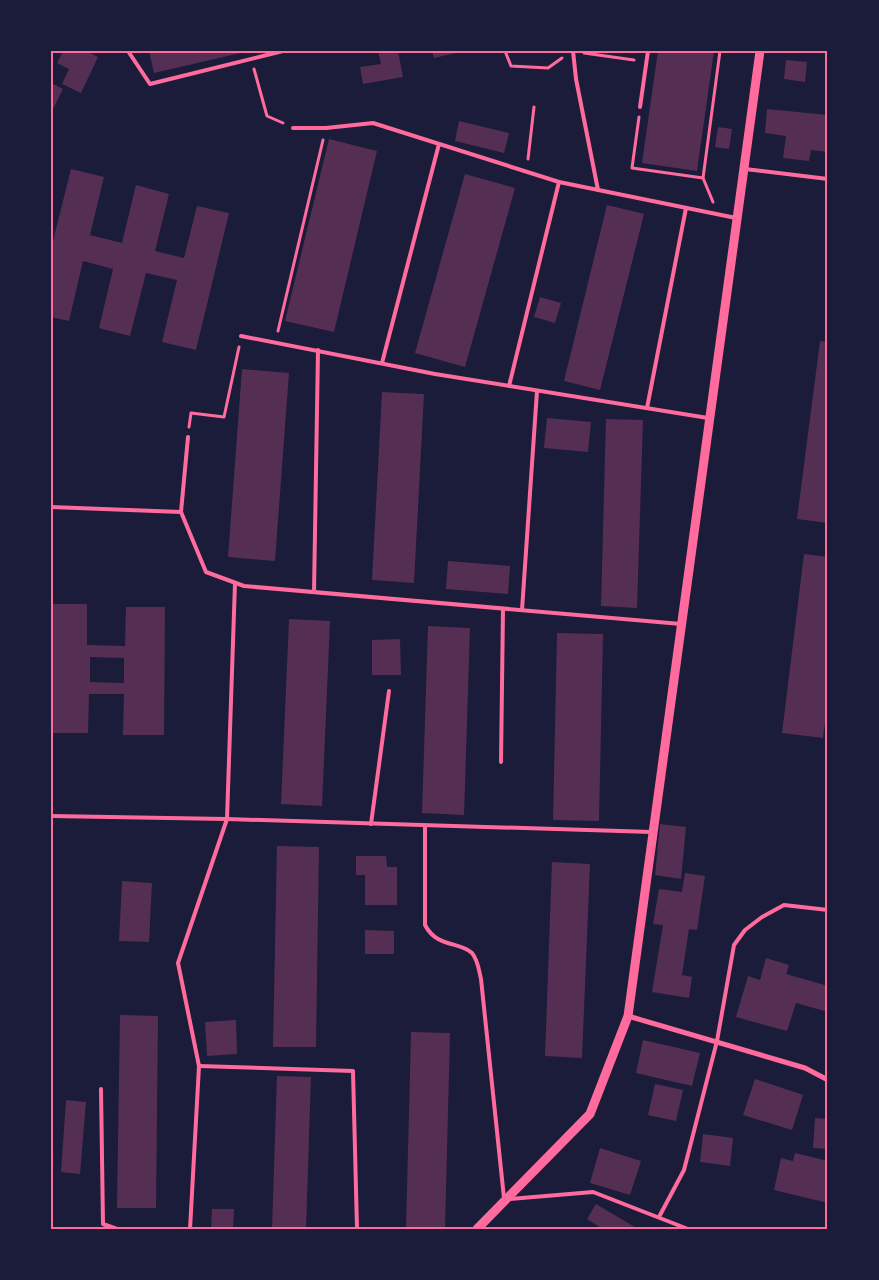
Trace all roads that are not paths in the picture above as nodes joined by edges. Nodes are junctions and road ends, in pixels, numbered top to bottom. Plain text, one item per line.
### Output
1 (128, 51) edge
2 (283, 51) edge
3 (648, 51) edge
4 (760, 51) edge
5 (573, 52) edge
6 (640, 107) road end
7 (293, 128) dead end
8 (439, 144) junction
9 (745, 169) junction
10 (828, 179) edge
11 (559, 182) junction
12 (598, 190) junction
13 (686, 208) junction
14 (738, 219) junction
15 (241, 336) road end
16 (318, 350) junction
17 (382, 363) junction
18 (510, 386) junction
19 (537, 391) junction
20 (647, 408) junction
21 (710, 418) junction
22 (188, 437) road end
23 (51, 508) edge
24 (180, 512) junction
25 (235, 583) junction
26 (314, 592) junction
27 (503, 609) junction
28 (522, 610) junction
29 (682, 624) junction
30 (389, 691) dead end
31 (501, 762) dead end
32 (51, 816) edge
33 (227, 819) junction
34 (371, 824) junction
35 (425, 826) junction
36 (652, 832) junction
37 (828, 910) edge
38 (628, 1016) junction
39 (717, 1042) junction
40 (199, 1066) junction
41 (828, 1080) edge
42 (101, 1089) dead end
43 (505, 1200) junction
44 (659, 1217) junction
45 (103, 1224) junction
46 (101, 1229) edge
47 (117, 1229) edge
48 (190, 1229) edge
49 (357, 1229) edge
50 (478, 1229) edge
51 (688, 1229) edge

1 - 2 lane
3 - 6 lane
4 - 9 street
5 - 12 lane
7 - 8 lane
8 - 11 lane
8 - 17 lane
9 - 10 lane
9 - 14 street
11 - 12 lane
11 - 18 lane
12 - 13 lane
13 - 14 lane
13 - 20 lane
14 - 21 street
15 - 16 lane
16 - 17 lane
16 - 26 lane
17 - 18 lane
18 - 19 lane
19 - 20 lane
19 - 28 lane
20 - 21 lane
21 - 29 street
22 - 24 lane
23 - 24 lane
24 - 25 lane
25 - 26 lane
25 - 33 lane
26 - 27 lane
27 - 28 lane
27 - 31 lane
28 - 29 lane
29 - 36 street
30 - 34 lane
32 - 33 lane
33 - 34 lane
33 - 40 lane
34 - 35 lane
35 - 36 lane
35 - 43 lane
36 - 38 street
37 - 39 lane
38 - 39 street
38 - 43 street
39 - 41 street
39 - 44 lane
40 - 48 lane
40 - 49 lane
42 - 45 lane
43 - 44 lane
43 - 50 street
44 - 51 lane
45 - 46 lane
45 - 47 lane

